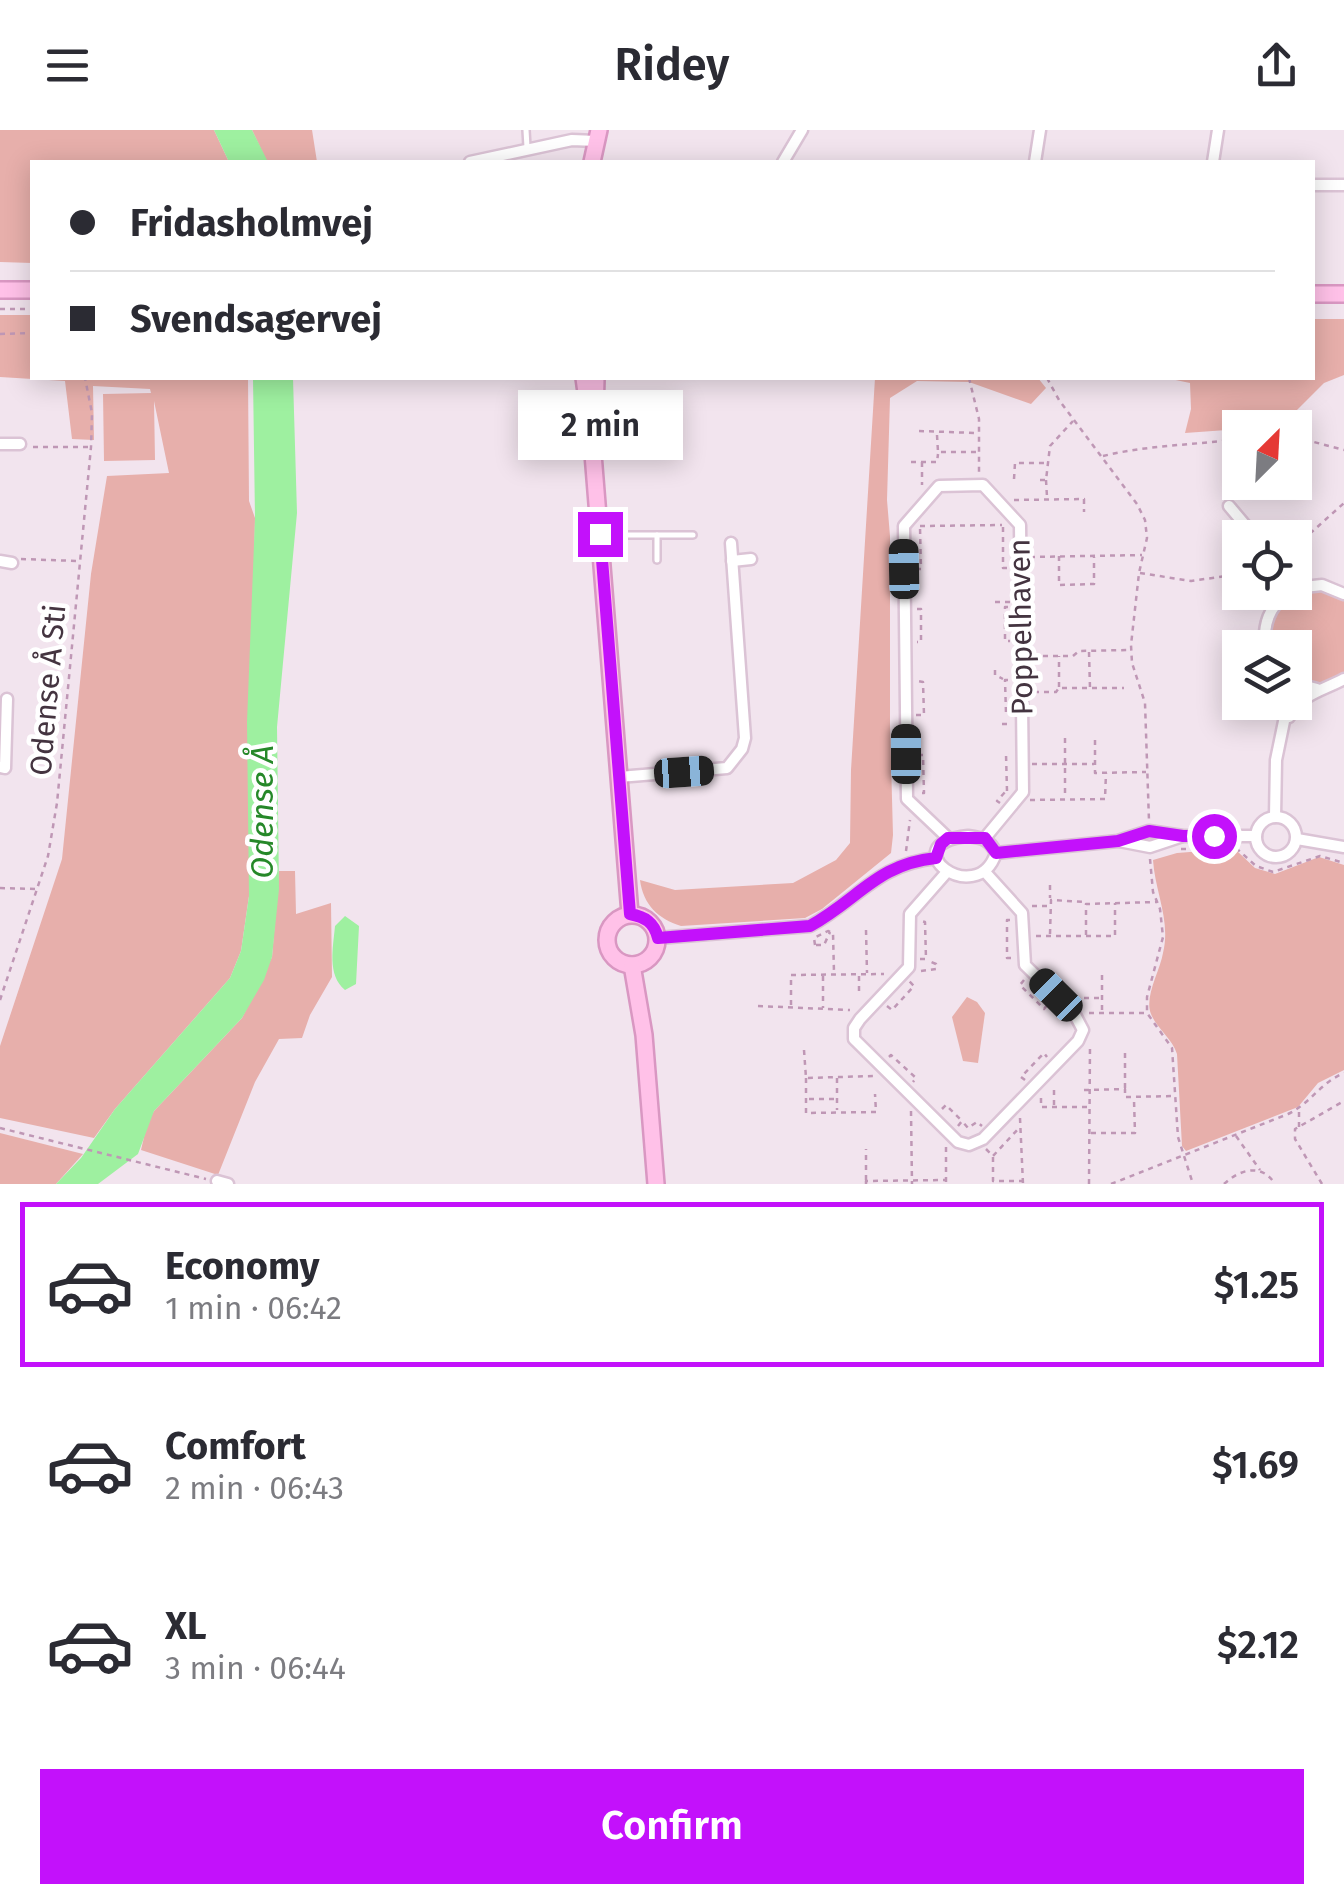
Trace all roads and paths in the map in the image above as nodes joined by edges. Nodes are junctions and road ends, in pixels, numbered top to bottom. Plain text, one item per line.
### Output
1 (526, 130) edge
2 (802, 130) edge
3 (1040, 130) edge
4 (1218, 130) edge
5 (598, 135) edge
6 (527, 150) junction
7 (480, 160) edge
8 (592, 160) edge
9 (784, 160) edge
10 (1035, 160) edge
11 (1213, 160) edge
12 (1315, 185) edge
13 (1344, 185) edge
14 (0, 290) edge
15 (30, 290) edge
16 (1315, 294) edge
17 (1344, 294) edge
18 (0, 309) edge
19 (30, 310) edge
20 (30, 333) edge
21 (0, 334) edge
22 (86, 380) edge
23 (584, 380) edge
24 (596, 380) edge
25 (970, 380) edge
26 (1048, 380) edge
27 (597, 404) junction
28 (647, 408) dead end
29 (1074, 420) junction
30 (592, 430) junction
31 (919, 431) dead end
32 (646, 432) dead end
33 (979, 432) junction
34 (937, 434) junction
35 (1222, 441) edge
36 (1312, 441) edge
37 (0, 444) edge
38 (20, 444) joint
39 (91, 447) junction
40 (1344, 450) edge
41 (938, 452) junction
42 (979, 452) junction
43 (1101, 456) junction
44 (911, 462) dead end
45 (1046, 463) junction
46 (1014, 480) dead end
47 (985, 482) dead end
48 (1047, 499) junction
49 (1344, 503) edge
50 (1229, 506) dead end
51 (1006, 508) junction
52 (1084, 512) dead end
53 (1241, 520) edge
54 (1312, 532) edge
55 (600, 534) junction
56 (657, 535) junction
57 (692, 535) dead end
58 (731, 543) dead end
59 (1144, 555) junction
60 (1059, 556) junction
61 (1094, 556) junction
62 (751, 559) dead end
63 (658, 560) dead end
64 (732, 560) junction
65 (80, 561) junction
66 (6, 562) edge
67 (1021, 562) junction
68 (904, 569) junction
69 (1139, 572) junction
70 (1222, 577) edge
71 (1312, 585) edge
72 (1344, 594) edge
73 (995, 602) dead end
74 (1021, 602) junction
75 (1089, 650) junction
76 (1131, 650) junction
77 (1022, 656) junction
78 (1059, 656) junction
79 (995, 670) dead end
80 (1004, 680) dead end
81 (1344, 680) edge
82 (906, 681) junction
83 (1059, 688) junction
84 (1090, 688) junction
85 (1124, 688) dead end
86 (1312, 688) edge
87 (1318, 689) junction
88 (1022, 692) junction
89 (7, 699) dead end
90 (906, 714) junction
91 (1285, 720) edge
92 (1284, 727) junction
93 (1065, 738) dead end
94 (1095, 740) dead end
95 (906, 754) junction
96 (1023, 759) junction
97 (1066, 764) junction
98 (1095, 764) junction
99 (0, 767) edge
100 (1106, 772) junction
101 (1147, 772) junction
102 (618, 777) junction
103 (1021, 796) junction
104 (908, 797) junction
105 (1066, 800) junction
106 (1276, 817) junction
107 (1149, 831) junction
108 (1183, 836) junction
109 (1256, 836) junction
110 (948, 838) junction
111 (985, 838) junction
112 (1297, 838) junction
113 (910, 839) junction
114 (1118, 841) junction
115 (916, 843) dead end
116 (1150, 847) junction
117 (1216, 848) dead end
118 (1235, 848) dead end
119 (1344, 848) edge
120 (1177, 849) dead end
121 (996, 853) junction
122 (936, 858) junction
123 (907, 862) junction
124 (1344, 863) edge
125 (986, 872) junction
126 (946, 873) junction
127 (1050, 884) dead end
128 (0, 888) edge
129 (37, 889) junction
130 (1050, 900) junction
131 (1158, 902) junction
132 (1115, 903) junction
133 (1086, 904) junction
134 (1017, 906) junction
135 (1050, 906) junction
136 (630, 914) junction
137 (1080, 918) dead end
138 (1086, 918) junction
139 (866, 930) dead end
140 (830, 932) junction
141 (1025, 936) junction
142 (1050, 936) junction
143 (1086, 936) junction
144 (658, 938) junction
145 (825, 944) junction
146 (834, 948) junction
147 (926, 959) dead end
148 (632, 965) junction
149 (924, 971) dead end
150 (1032, 972) junction
151 (823, 974) junction
152 (834, 974) junction
153 (859, 974) junction
154 (867, 974) junction
155 (902, 974) junction
156 (1102, 975) dead end
157 (859, 992) dead end
158 (1057, 996) junction
159 (1102, 998) junction
160 (879, 999) junction
161 (0, 1000) edge
162 (792, 1005) junction
163 (758, 1006) dead end
164 (824, 1010) junction
165 (868, 1010) junction
166 (1074, 1013) junction
167 (1102, 1013) junction
168 (1148, 1013) junction
169 (1080, 1036) junction
170 (804, 1050) dead end
171 (1125, 1052) dead end
172 (1344, 1073) edge
173 (890, 1076) junction
174 (836, 1077) junction
175 (806, 1078) junction
176 (1042, 1087) dead end
177 (1087, 1089) junction
178 (1124, 1089) junction
179 (1054, 1090) dead end
180 (844, 1094) dead end
181 (876, 1094) dead end
182 (837, 1096) junction
183 (1134, 1096) junction
184 (1177, 1096) junction
185 (912, 1097) junction
186 (806, 1098) junction
187 (1344, 1101) edge
188 (1020, 1102) junction
189 (1054, 1107) junction
190 (1090, 1107) junction
191 (1299, 1109) junction
192 (837, 1113) junction
193 (933, 1118) junction
194 (962, 1122) junction
195 (1020, 1126) junction
196 (1299, 1127) junction
197 (0, 1128) edge
198 (947, 1132) junction
199 (989, 1133) junction
200 (1090, 1134) junction
201 (1236, 1135) junction
202 (978, 1142) junction
203 (866, 1150) dead end
204 (1184, 1155) junction
205 (992, 1156) junction
206 (1261, 1172) junction
207 (866, 1182) edge
208 (912, 1182) edge
209 (946, 1182) edge
210 (1023, 1182) edge
211 (223, 1183) edge
212 (656, 1184) edge
213 (1089, 1184) edge
214 (1111, 1184) edge
215 (1194, 1184) edge
216 (1224, 1184) edge
217 (1274, 1184) edge
218 (1322, 1184) edge

1 - 6 lane
2 - 9 street
3 - 10 street
4 - 11 street
5 - 6 street
5 - 8 street
6 - 7 street
12 - 13 street
14 - 15 street
16 - 17 street
18 - 19 path
20 - 21 path
22 - 39 path, Odense Å Sti
23 - 30 street
24 - 27 street
25 - 33 path
26 - 29 path
27 - 28 path
27 - 30 street
29 - 43 path
29 - 45 path
30 - 32 lane
30 - 55 street
31 - 34 path
33 - 34 path
33 - 42 path
34 - 41 path
35 - 43 path
36 - 40 path
37 - 38 street
38 - 39 path
39 - 65 path, Odense Å Sti
41 - 42 path
41 - 44 path
42 - 47 path
43 - 59 path
45 - 46 path
45 - 48 path
48 - 51 path
48 - 52 path
49 - 54 path
50 - 53 street
51 - 67 street, Poppelhaven
51 - 68 street, Poppelhaven
55 - 56 lane
55 - 102 street
56 - 57 lane
56 - 63 lane
58 - 64 street
59 - 61 path
59 - 69 path
60 - 61 path
60 - 61 path
60 - 67 path
62 - 64 street
64 - 102 street
65 - 66 path
65 - 129 path, Odense Å Sti
67 - 68 path
67 - 74 street, Poppelhaven
68 - 82 street, Poppelhaven
69 - 70 path
69 - 76 path
71 - 72 street
73 - 74 path
74 - 77 street, Poppelhaven
75 - 76 path
75 - 78 path
75 - 84 path
76 - 101 path
77 - 78 path
77 - 88 street, Poppelhaven
78 - 83 path
79 - 80 path
81 - 87 street
82 - 90 street, Poppelhaven
82 - 90 path
83 - 84 path
83 - 88 path
84 - 85 path
86 - 87 street
87 - 92 street
88 - 96 street, Poppelhaven
89 - 99 street
90 - 95 street, Poppelhaven
91 - 92 street
92 - 106 street
93 - 97 path
94 - 98 path
95 - 104 street, Poppelhaven
95 - 104 path
96 - 97 path
96 - 103 street, Poppelhaven
96 - 103 path
97 - 98 path
97 - 105 path
98 - 100 path
100 - 101 path
100 - 105 path
101 - 107 path
102 - 136 street
103 - 105 path
103 - 111 street
104 - 110 street
104 - 113 path
106 - 109 street
106 - 112 street
107 - 108 street
107 - 114 street
108 - 109 street
108 - 116 street
109 - 112 street
110 - 111 street
110 - 122 street
111 - 121 street
112 - 119 street
113 - 115 path
113 - 123 path
114 - 116 street
114 - 121 street
116 - 131 path
117 - 120 path
118 - 124 path
121 - 125 street
122 - 123 street
122 - 126 street
123 - 144 street
125 - 126 street
125 - 134 street
126 - 155 street
127 - 130 path
128 - 129 path
129 - 161 path, Odense Å Sti
130 - 133 path
130 - 135 path
131 - 132 path
131 - 168 path
132 - 133 path
132 - 143 path
133 - 138 path
134 - 135 path
134 - 141 street
135 - 142 path
136 - 144 street
136 - 148 street
137 - 138 path
138 - 143 path
139 - 154 path
140 - 145 path
140 - 145 path
140 - 146 path
141 - 142 path
141 - 150 street
142 - 143 path
144 - 148 street
145 - 146 path
146 - 152 path
147 - 149 path
148 - 212 street
150 - 158 street
150 - 158 path
151 - 152 path
151 - 162 path
151 - 164 path
152 - 153 path
153 - 154 path
153 - 157 path
154 - 155 path
155 - 160 street
155 - 160 path
156 - 159 path
158 - 159 path
158 - 166 street
159 - 167 path
160 - 165 street
162 - 163 path
162 - 164 path
164 - 165 path
165 - 173 street
166 - 167 path
166 - 169 street
167 - 168 path
168 - 184 path
169 - 177 path
169 - 188 street
170 - 175 path
171 - 178 path
172 - 191 path
173 - 174 path
173 - 185 street
174 - 175 path
174 - 182 path
175 - 186 path
176 - 189 path
177 - 178 path
177 - 190 path
178 - 183 path
179 - 189 path
180 - 182 path
181 - 192 path
182 - 186 path
182 - 192 path
183 - 184 path
183 - 200 path
184 - 204 path
185 - 193 street
185 - 208 path
186 - 192 path
187 - 196 path
188 - 195 path
188 - 199 street
189 - 190 path
190 - 200 path
191 - 196 path
191 - 201 path
193 - 194 path
193 - 198 street
194 - 198 path
194 - 199 path
195 - 205 path
195 - 210 path
196 - 218 path
197 - 211 path
198 - 202 street
198 - 209 path
199 - 202 street
200 - 213 path
201 - 204 path
201 - 206 path
202 - 205 path
203 - 207 path
204 - 214 path
204 - 215 path
205 - 210 path
206 - 216 path
206 - 217 path
207 - 208 path
208 - 209 path

